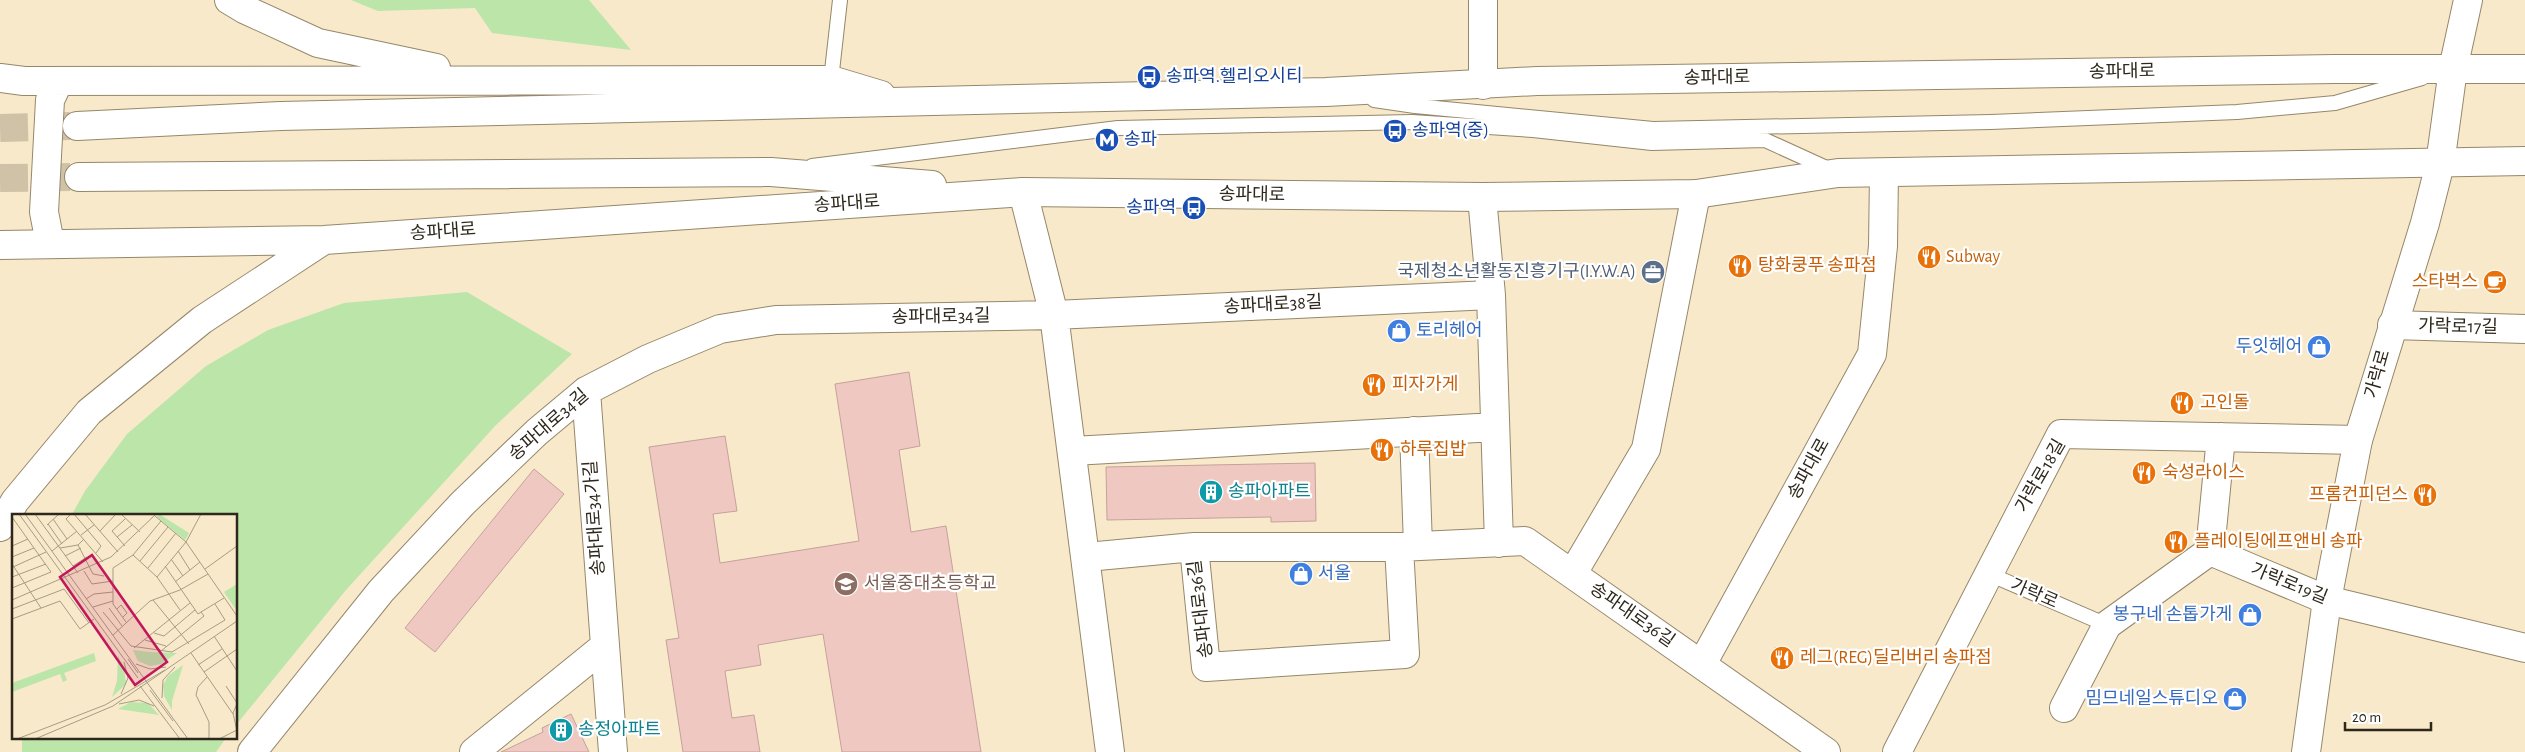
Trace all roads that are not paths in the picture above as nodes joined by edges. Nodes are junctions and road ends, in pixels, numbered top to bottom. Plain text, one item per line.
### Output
1 (229, 0) edge
2 (840, 0) edge
3 (1483, 0) edge
4 (2468, 0) edge
5 (2453, 69) junction
6 (2525, 70) edge
7 (0, 78) edge
8 (489, 79) junction
9 (830, 80) junction
10 (59, 81) junction
11 (1483, 85) junction
12 (1326, 92) junction
13 (909, 102) junction
14 (77, 126) tunnel mouth
15 (2525, 161) edge
16 (2440, 164) junction
17 (772, 172) junction
18 (1838, 173) junction
19 (1884, 173) junction
20 (79, 178) tunnel mouth
21 (1023, 192) junction
22 (1696, 194) junction
23 (1482, 197) junction
24 (324, 240) junction
25 (50, 243) junction
26 (0, 245) edge
27 (1492, 295) junction
28 (1054, 315) junction
29 (2392, 325) junction
30 (2525, 329) edge
31 (586, 391) junction
32 (1495, 427) junction
33 (1414, 431) junction
34 (2221, 437) junction
35 (2358, 440) junction
36 (1073, 451) junction
37 (0, 526) edge
38 (1499, 543) junction
39 (1194, 547) junction
40 (1409, 547) junction
41 (2210, 551) junction
42 (1087, 557) junction
43 (1573, 573) junction
44 (1989, 574) junction
45 (2327, 600) junction
46 (2107, 625) junction
47 (605, 646) junction
48 (2525, 648) edge
49 (1702, 664) junction
50 (2064, 708) dead end
51 (252, 752) edge
52 (474, 752) edge
53 (613, 752) edge
54 (1110, 752) edge
55 (1826, 752) edge
56 (1897, 752) edge
57 (2306, 752) edge

1 - 8 street
2 - 9 lane
3 - 11 street
4 - 5 street, 가락로
5 - 6 street, 송파대로
5 - 11 street, 송파대로
5 - 12 lane
5 - 16 street, 가락로
7 - 10 street
8 - 9 street
8 - 10 street
9 - 13 street
10 - 25 street
11 - 12 street, 송파대로
12 - 13 street, 송파대로
13 - 14 street, 송파대로
15 - 16 street, 송파대로
16 - 19 street, 송파대로
16 - 29 street, 가락로
17 - 18 lane
17 - 20 street
17 - 21 street
18 - 19 street, 송파대로
18 - 22 street, 송파대로
19 - 49 street, 송파대로
21 - 23 street, 송파대로
21 - 24 street, 송파대로
21 - 28 street
22 - 23 street, 송파대로
22 - 43 street
23 - 27 street
24 - 25 street, 송파대로
24 - 37 street
25 - 26 street, 송파대로
27 - 28 street, 송파대로38길
27 - 32 street
28 - 31 street, 송파대로34길
28 - 36 street
29 - 30 street, 가락로17길
29 - 35 street, 가락로
31 - 47 street, 송파대로34가길
31 - 51 street, 송파대로34길
32 - 33 street
32 - 38 street
33 - 36 street
33 - 40 street, 송파대로36길
34 - 35 street, 가락로18길
34 - 41 street
34 - 44 street, 가락로18길
35 - 45 street, 가락로
36 - 42 street
38 - 40 street, 송파대로36길
38 - 43 street, 송파대로36길
39 - 40 street, 송파대로36길
39 - 40 street, 송파대로36길
39 - 42 street, 송파대로36길
41 - 45 street, 가락로19길
41 - 46 street
42 - 54 street
43 - 49 street, 송파대로36길
44 - 46 lane, 가락로
44 - 56 street, 가락로18길
45 - 48 street, 가락로19길
45 - 57 street, 가락로
46 - 50 street
47 - 52 street
47 - 53 street, 송파대로34가길
49 - 55 street, 송파대로36길

